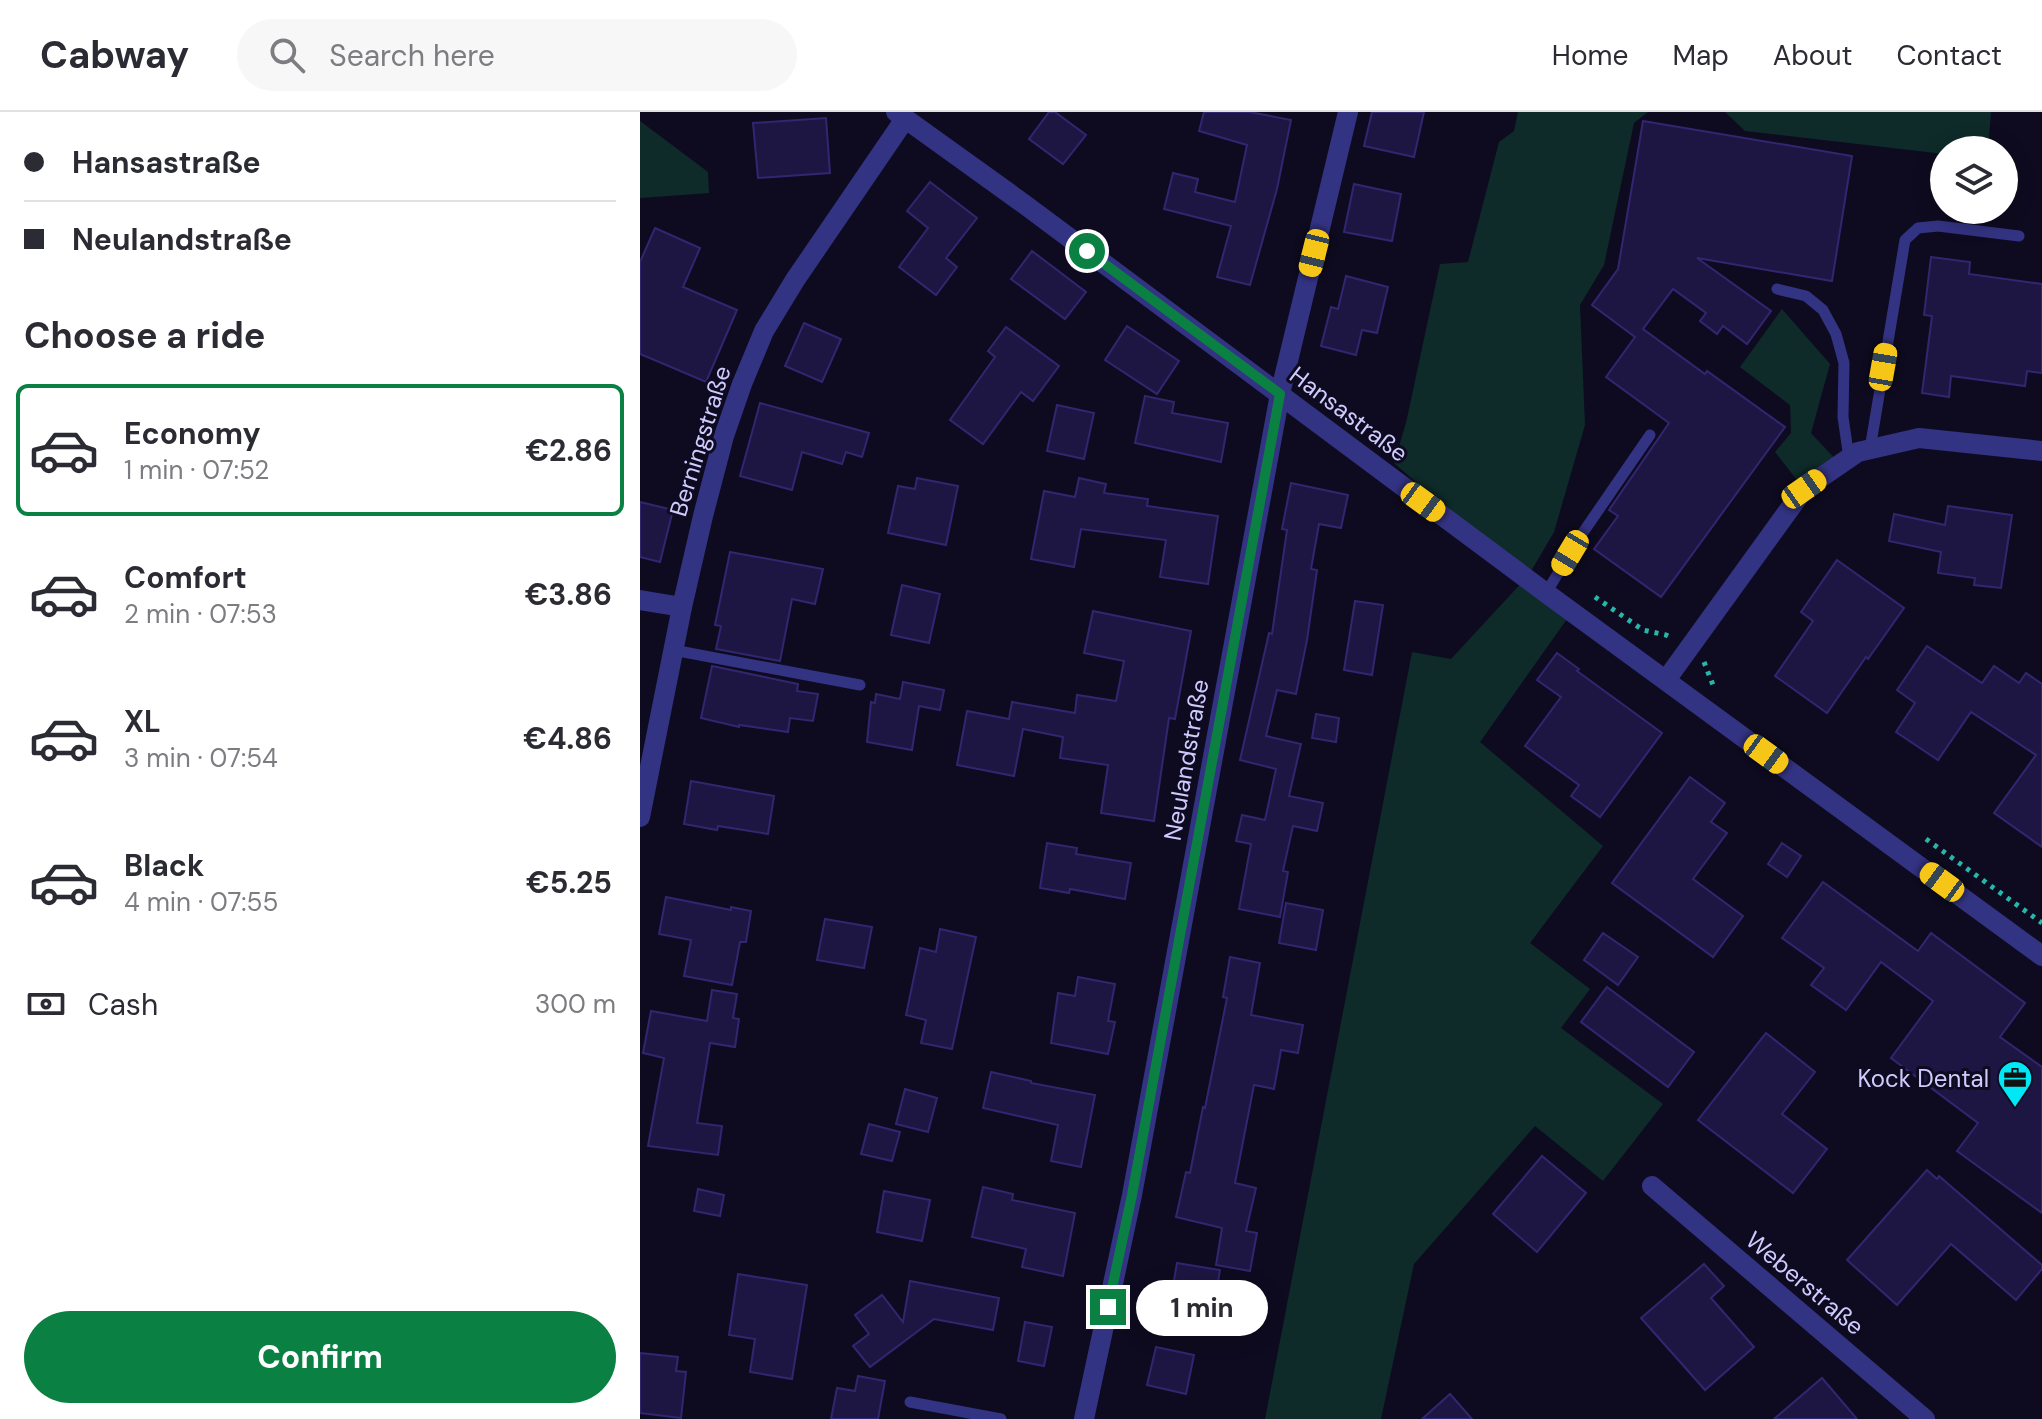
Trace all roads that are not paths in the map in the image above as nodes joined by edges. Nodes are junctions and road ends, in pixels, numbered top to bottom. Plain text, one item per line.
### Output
1 (1348, 112) edge
2 (900, 115) edge
3 (2019, 236) dead end
4 (1777, 289) dead end
5 (1280, 394) junction
6 (1650, 435) dead end
7 (1870, 449) junction
8 (2042, 451) edge
9 (1849, 458) junction
10 (1546, 593) junction
11 (640, 600) edge
12 (682, 607) junction
13 (673, 650) junction
14 (1666, 680) junction
15 (860, 685) dead end
16 (640, 817) edge
17 (2042, 956) edge
18 (1652, 1186) dead end
19 (910, 1402) dead end
20 (1001, 1419) edge
21 (1084, 1419) edge
22 (1925, 1419) edge

1 - 5 street, Neulandstraße
2 - 5 street, Hansastraße
2 - 12 street, Berningstraße
3 - 7 lane
4 - 9 lane
5 - 10 street, Hansastraße
5 - 21 street, Neulandstraße
6 - 10 lane
7 - 8 street
7 - 9 street
9 - 14 street
10 - 14 street, Hansastraße
11 - 12 street
12 - 13 street, Berningstraße
13 - 15 lane
13 - 16 street, Berningstraße
14 - 17 street, Hansastraße
18 - 22 street, Weberstraße
19 - 20 lane

